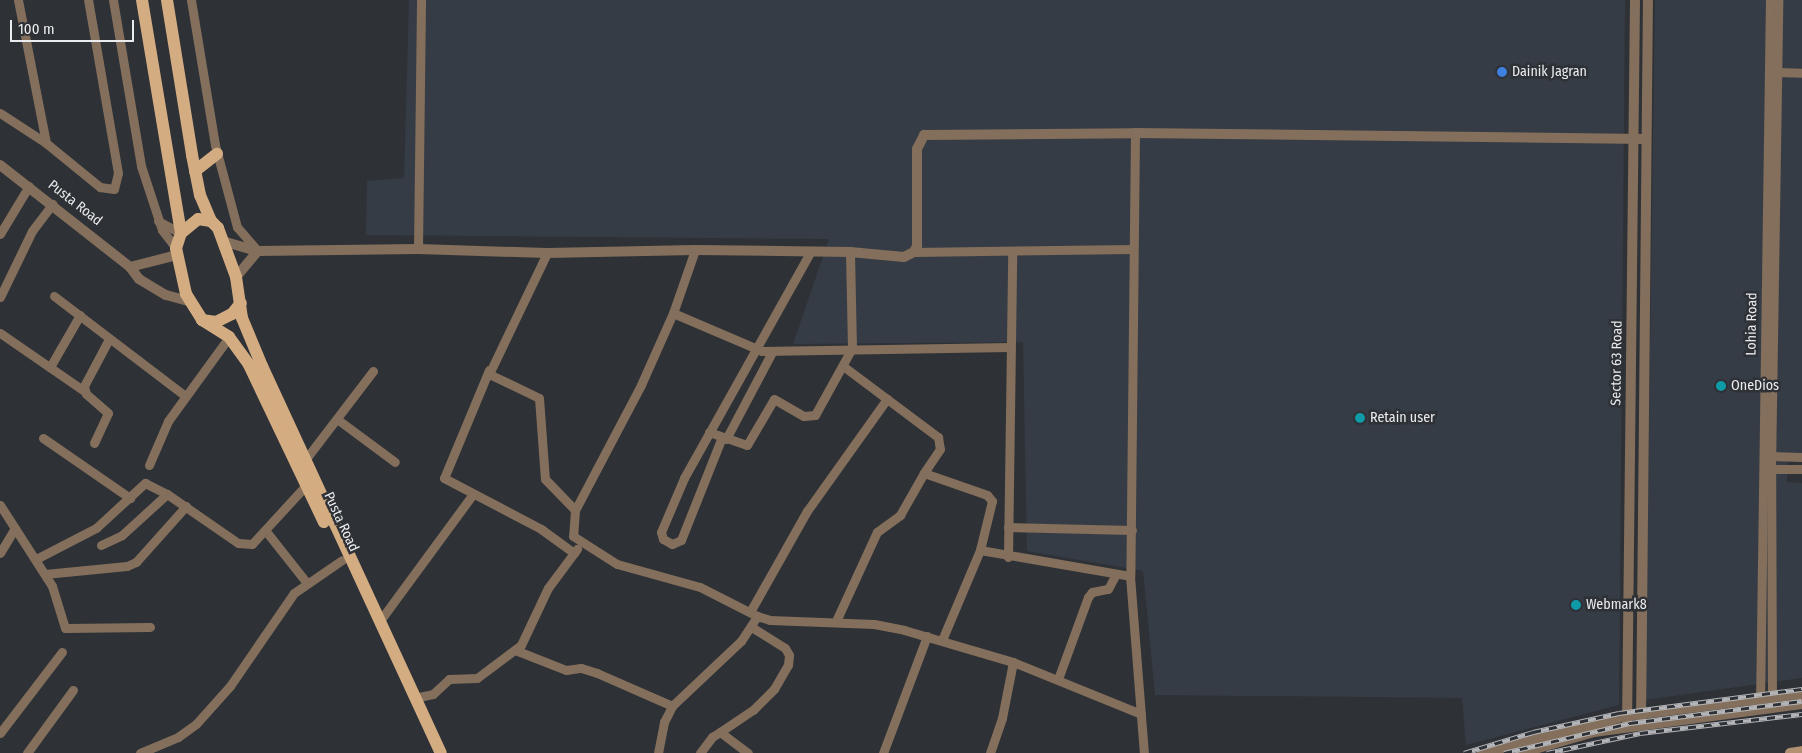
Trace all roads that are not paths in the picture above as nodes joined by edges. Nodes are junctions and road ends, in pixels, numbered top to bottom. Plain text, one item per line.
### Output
1 (18, 0) edge
2 (88, 0) edge
3 (113, 0) edge
4 (142, 0) edge
5 (167, 0) edge
6 (191, 0) edge
7 (421, 0) edge
8 (1634, 0) edge
9 (1648, 0) edge
10 (1770, 0) edge
11 (1778, 0) edge
12 (1777, 72) junction
13 (1802, 73) edge
14 (0, 113) edge
15 (1135, 133) junction
16 (1633, 139) junction
17 (1646, 139) junction
18 (46, 144) junction
19 (217, 154) junction
20 (0, 165) edge
21 (195, 172) junction
22 (29, 186) junction
23 (52, 204) junction
24 (158, 221) junction
25 (211, 221) junction
26 (181, 233) junction
27 (0, 234) edge
28 (222, 241) junction
29 (418, 249) junction
30 (1133, 249) junction
31 (695, 250) junction
32 (177, 251) junction
33 (258, 251) junction
34 (810, 252) junction
35 (850, 252) junction
36 (914, 252) junction
37 (547, 253) junction
38 (1012, 253) junction
39 (130, 267) junction
40 (236, 277) junction
41 (54, 296) dead end
42 (0, 297) edge
43 (189, 301) junction
44 (242, 303) junction
45 (673, 313) junction
46 (80, 315) junction
47 (202, 320) junction
48 (0, 334) edge
49 (229, 337) junction
50 (109, 339) junction
51 (1010, 347) junction
52 (754, 348) junction
53 (852, 348) junction
54 (772, 352) junction
55 (843, 366) junction
56 (50, 367) junction
57 (489, 370) junction
58 (373, 371) dead end
59 (84, 390) junction
60 (184, 395) junction
61 (887, 399) junction
62 (337, 419) junction
63 (709, 432) junction
64 (43, 438) dead end
65 (724, 438) junction
66 (94, 443) dead end
67 (1771, 456) junction
68 (1802, 457) edge
69 (305, 460) junction
70 (395, 462) dead end
71 (149, 465) dead end
72 (1770, 469) junction
73 (1802, 469) edge
74 (924, 473) junction
75 (310, 480) junction
76 (167, 494) junction
77 (473, 494) junction
78 (130, 498) junction
79 (0, 506) edge
80 (186, 506) junction
81 (575, 510) junction
82 (1008, 527) junction
83 (15, 528) junction
84 (265, 530) junction
85 (1132, 530) junction
86 (582, 543) junction
87 (101, 545) dead end
88 (980, 550) junction
89 (0, 552) edge
90 (574, 553) junction
91 (1008, 557) junction
92 (36, 559) junction
93 (342, 560) junction
94 (45, 574) junction
95 (1116, 574) junction
96 (1130, 576) junction
97 (306, 582) junction
98 (753, 614) junction
99 (836, 621) junction
100 (379, 622) junction
101 (150, 627) dead end
102 (752, 627) junction
103 (927, 636) junction
104 (942, 640) junction
105 (516, 650) junction
106 (62, 652) dead end
107 (1014, 662) junction
108 (1627, 674) junction
109 (1640, 674) junction
110 (1058, 679) junction
111 (74, 690) dead end
112 (1802, 694) edge
113 (414, 698) junction
114 (1772, 702) junction
115 (1760, 703) junction
116 (1802, 704) edge
117 (672, 706) junction
118 (1141, 714) junction
119 (1641, 719) junction
120 (1627, 721) junction
121 (720, 732) junction
122 (0, 733) edge
123 (1802, 751) edge
124 (27, 753) edge
125 (140, 753) edge
126 (431, 753) edge
127 (441, 753) edge
128 (658, 753) edge
129 (700, 753) edge
130 (748, 753) edge
131 (882, 753) edge
132 (990, 753) edge
133 (1144, 753) edge
134 (1482, 753) edge
135 (1521, 753) edge
136 (1790, 753) edge

1 - 18 street
2 - 18 street
3 - 24 street
4 - 26 main road
5 - 21 main road, Pusta Road
6 - 19 street
7 - 29 street
8 - 16 street, Sector 63 Road
9 - 17 street, Sector 63 Road
10 - 115 street, Lohia Road
11 - 12 street, Lohia Road
12 - 13 street
12 - 67 street, Lohia Road
14 - 18 street
15 - 16 street
15 - 30 street
15 - 36 street
16 - 17 street
16 - 108 street, Sector 63 Road
17 - 109 street, Sector 63 Road
19 - 21 main road
19 - 33 street
20 - 22 street, Pusta Road
21 - 25 main road, Pusta Road
22 - 23 street, Pusta Road
22 - 27 street
23 - 39 street, Pusta Road
23 - 42 street
24 - 26 street
24 - 32 street
25 - 26 main road
25 - 28 main road, Pusta Road
26 - 32 main road
28 - 33 street
28 - 40 main road, Pusta Road
29 - 33 street
29 - 37 street
30 - 38 street
30 - 85 street
31 - 34 street
31 - 37 street
31 - 45 street
32 - 39 street
32 - 43 main road
33 - 40 street
34 - 35 street
34 - 52 street
35 - 36 street
35 - 53 street
36 - 38 street
37 - 57 street
38 - 51 street
39 - 43 street, Pusta Road
40 - 44 main road, Pusta Road
41 - 46 street
43 - 47 main road
44 - 47 main road
44 - 69 main road, Pusta Road
45 - 52 street
45 - 81 street
46 - 50 street
46 - 56 street
47 - 49 main road, Pusta Road
48 - 56 street
49 - 60 street
49 - 75 main road, Pusta Road
50 - 59 street
50 - 60 street
51 - 53 street
51 - 82 street
52 - 54 street
52 - 63 street
53 - 54 street
53 - 55 street
54 - 65 street
55 - 61 street
55 - 65 street
56 - 59 street
57 - 77 street
57 - 81 street
58 - 62 street
59 - 66 street
60 - 71 street
61 - 74 street
61 - 98 street
62 - 69 street
62 - 70 street
63 - 65 street
63 - 65 street
64 - 78 street
67 - 68 street
67 - 72 street, Lohia Road
69 - 75 main road, Pusta Road
72 - 73 street
72 - 114 street, Lohia Road
74 - 88 street
74 - 99 street
75 - 84 street
75 - 93 main road, Pusta Road
75 - 100 main road, Pusta Road
76 - 78 street
76 - 80 street
76 - 87 street
77 - 90 street
77 - 100 street
78 - 92 street
79 - 83 street
80 - 84 street
80 - 94 street
81 - 86 street
82 - 85 street
82 - 91 street
83 - 89 street
83 - 92 street
84 - 97 street
85 - 96 street
86 - 90 street
86 - 98 street
88 - 91 street
88 - 104 street
90 - 105 street
91 - 95 street
92 - 94 street
93 - 97 street
93 - 126 main road, Pusta Road
94 - 101 street
95 - 96 street
95 - 110 street
96 - 118 street
97 - 125 street
98 - 99 street
98 - 102 street
99 - 103 street
100 - 113 main road, Pusta Road
102 - 117 street
102 - 121 street
103 - 104 street
103 - 131 street
104 - 107 street
105 - 113 street
105 - 117 street
106 - 122 street
107 - 110 street
107 - 132 street
108 - 109 street
108 - 120 street, Sector 63 Road
109 - 119 street, Sector 63 Road
110 - 118 street
111 - 124 street
112 - 114 street
113 - 127 main road, Pusta Road
114 - 115 street
114 - 116 street
115 - 119 street
117 - 128 street
118 - 133 street
119 - 120 street
120 - 134 street
120 - 135 street
121 - 129 street
121 - 130 street
123 - 136 main road

